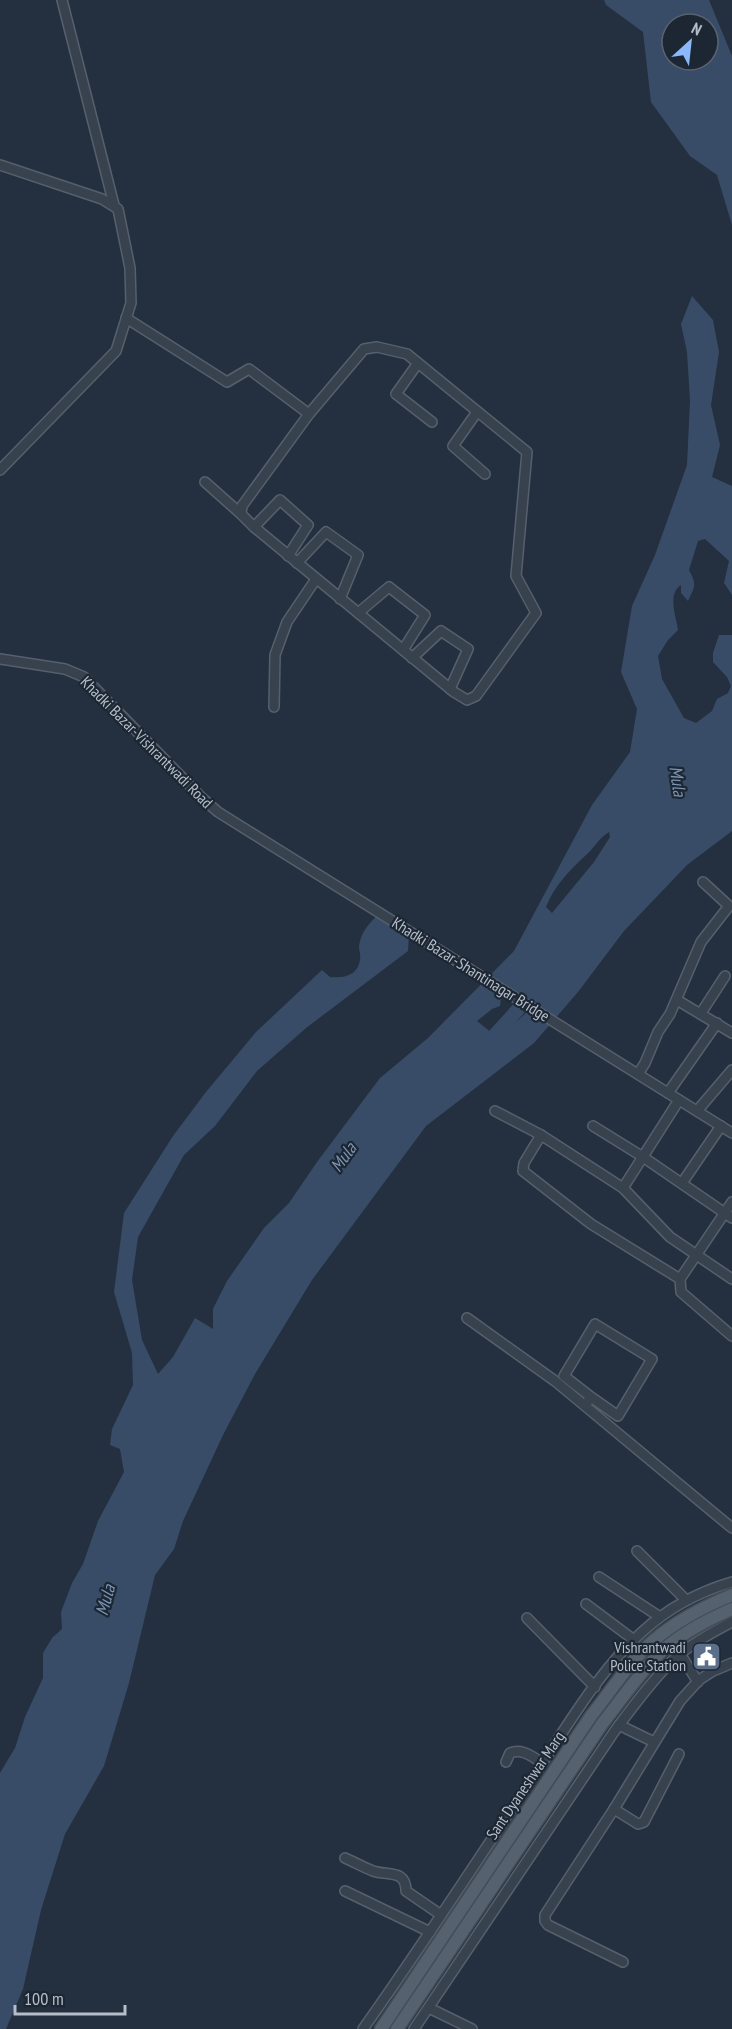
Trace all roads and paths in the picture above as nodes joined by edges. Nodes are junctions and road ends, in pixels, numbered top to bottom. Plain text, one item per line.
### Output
1 (62, 0) edge
2 (0, 165) edge
3 (114, 205) junction
4 (126, 318) junction
5 (418, 363) junction
6 (477, 412) junction
7 (309, 414) junction
8 (432, 422) dead end
9 (0, 470) edge
10 (485, 474) dead end
11 (206, 482) dead end
12 (241, 514) junction
13 (254, 527) junction
14 (288, 556) junction
15 (297, 563) junction
16 (316, 579) junction
17 (340, 599) junction
18 (358, 613) junction
19 (403, 650) junction
20 (412, 658) junction
21 (0, 659) edge
22 (450, 688) junction
23 (274, 707) dead end
24 (703, 882) dead end
25 (376, 910) joint
26 (725, 975) dead end
27 (676, 1000) junction
28 (701, 1013) junction
29 (717, 1023) junction
30 (732, 1033) edge
31 (732, 1070) edge
32 (638, 1074) junction
33 (668, 1093) junction
34 (679, 1100) junction
35 (495, 1111) dead end
36 (697, 1111) junction
37 (593, 1126) dead end
38 (721, 1126) junction
39 (732, 1133) edge
40 (541, 1135) junction
41 (643, 1157) junction
42 (682, 1183) junction
43 (623, 1188) junction
44 (732, 1202) edge
45 (728, 1215) edge
46 (696, 1255) junction
47 (680, 1279) junction
48 (732, 1279) edge
49 (466, 1318) dead end
50 (732, 1336) edge
51 (588, 1401) junction
52 (732, 1528) edge
53 (637, 1551) dead end
54 (599, 1576) dead end
55 (732, 1582) edge
56 (732, 1595) edge
57 (686, 1600) junction
58 (586, 1604) dead end
59 (732, 1609) edge
60 (660, 1617) junction
61 (527, 1618) dead end
62 (732, 1622) edge
63 (634, 1640) junction
64 (680, 1654) junction
65 (732, 1663) edge
66 (698, 1682) junction
67 (595, 1687) junction
68 (620, 1725) junction
69 (654, 1742) junction
70 (678, 1754) dead end
71 (506, 1762) dead end
72 (543, 1763) junction
73 (614, 1809) junction
74 (345, 1858) dead end
75 (345, 1891) dead end
76 (441, 1915) junction
77 (430, 1932) junction
78 (623, 1962) dead end
79 (429, 2008) junction
80 (363, 2029) edge
81 (381, 2029) edge
82 (397, 2029) edge
83 (414, 2029) edge
84 (472, 2029) edge

1 - 3 street
2 - 3 street
3 - 4 street
4 - 7 street
4 - 9 street
5 - 6 street
5 - 7 street
5 - 8 street
6 - 10 street
6 - 22 street
7 - 12 street
11 - 12 street
12 - 13 street
13 - 14 street
13 - 14 street
14 - 15 street
15 - 16 street
15 - 17 street
16 - 17 street
16 - 23 street
17 - 18 street
18 - 19 street
18 - 19 street
19 - 20 street
20 - 22 street
20 - 22 street
21 - 25 street, Khadki Bazar-Vishrantwadi Road
24 - 27 street
25 - 32 street, Khadki Bazar-Shantinagar Bridge
26 - 28 street
27 - 28 street
27 - 32 street
28 - 29 street
29 - 30 street
29 - 33 street
31 - 36 street
32 - 33 street
33 - 34 street
34 - 36 street
34 - 41 street
35 - 40 street
36 - 38 street
37 - 41 street
38 - 39 street
38 - 42 street
40 - 43 street
40 - 47 street
41 - 42 street
41 - 43 street
42 - 45 street
43 - 46 street
44 - 45 street
45 - 46 street
46 - 47 street
46 - 48 street
47 - 50 street
49 - 51 street
51 - 51 street
51 - 52 street
53 - 57 street
54 - 60 street
55 - 57 street
56 - 81 main road, Sant Dyaneshwar Marg
57 - 60 street
58 - 63 street
59 - 82 main road, Sant Dyaneshwar Marg
60 - 63 street
61 - 67 street
62 - 64 street
63 - 67 street
64 - 66 street
64 - 68 street
65 - 66 street
66 - 69 street
67 - 72 street
68 - 69 street
68 - 79 street
69 - 73 street
70 - 73 street
71 - 72 street
72 - 76 street
73 - 78 street
74 - 76 street
75 - 77 street
76 - 77 street
77 - 80 street
79 - 83 street
79 - 84 street

